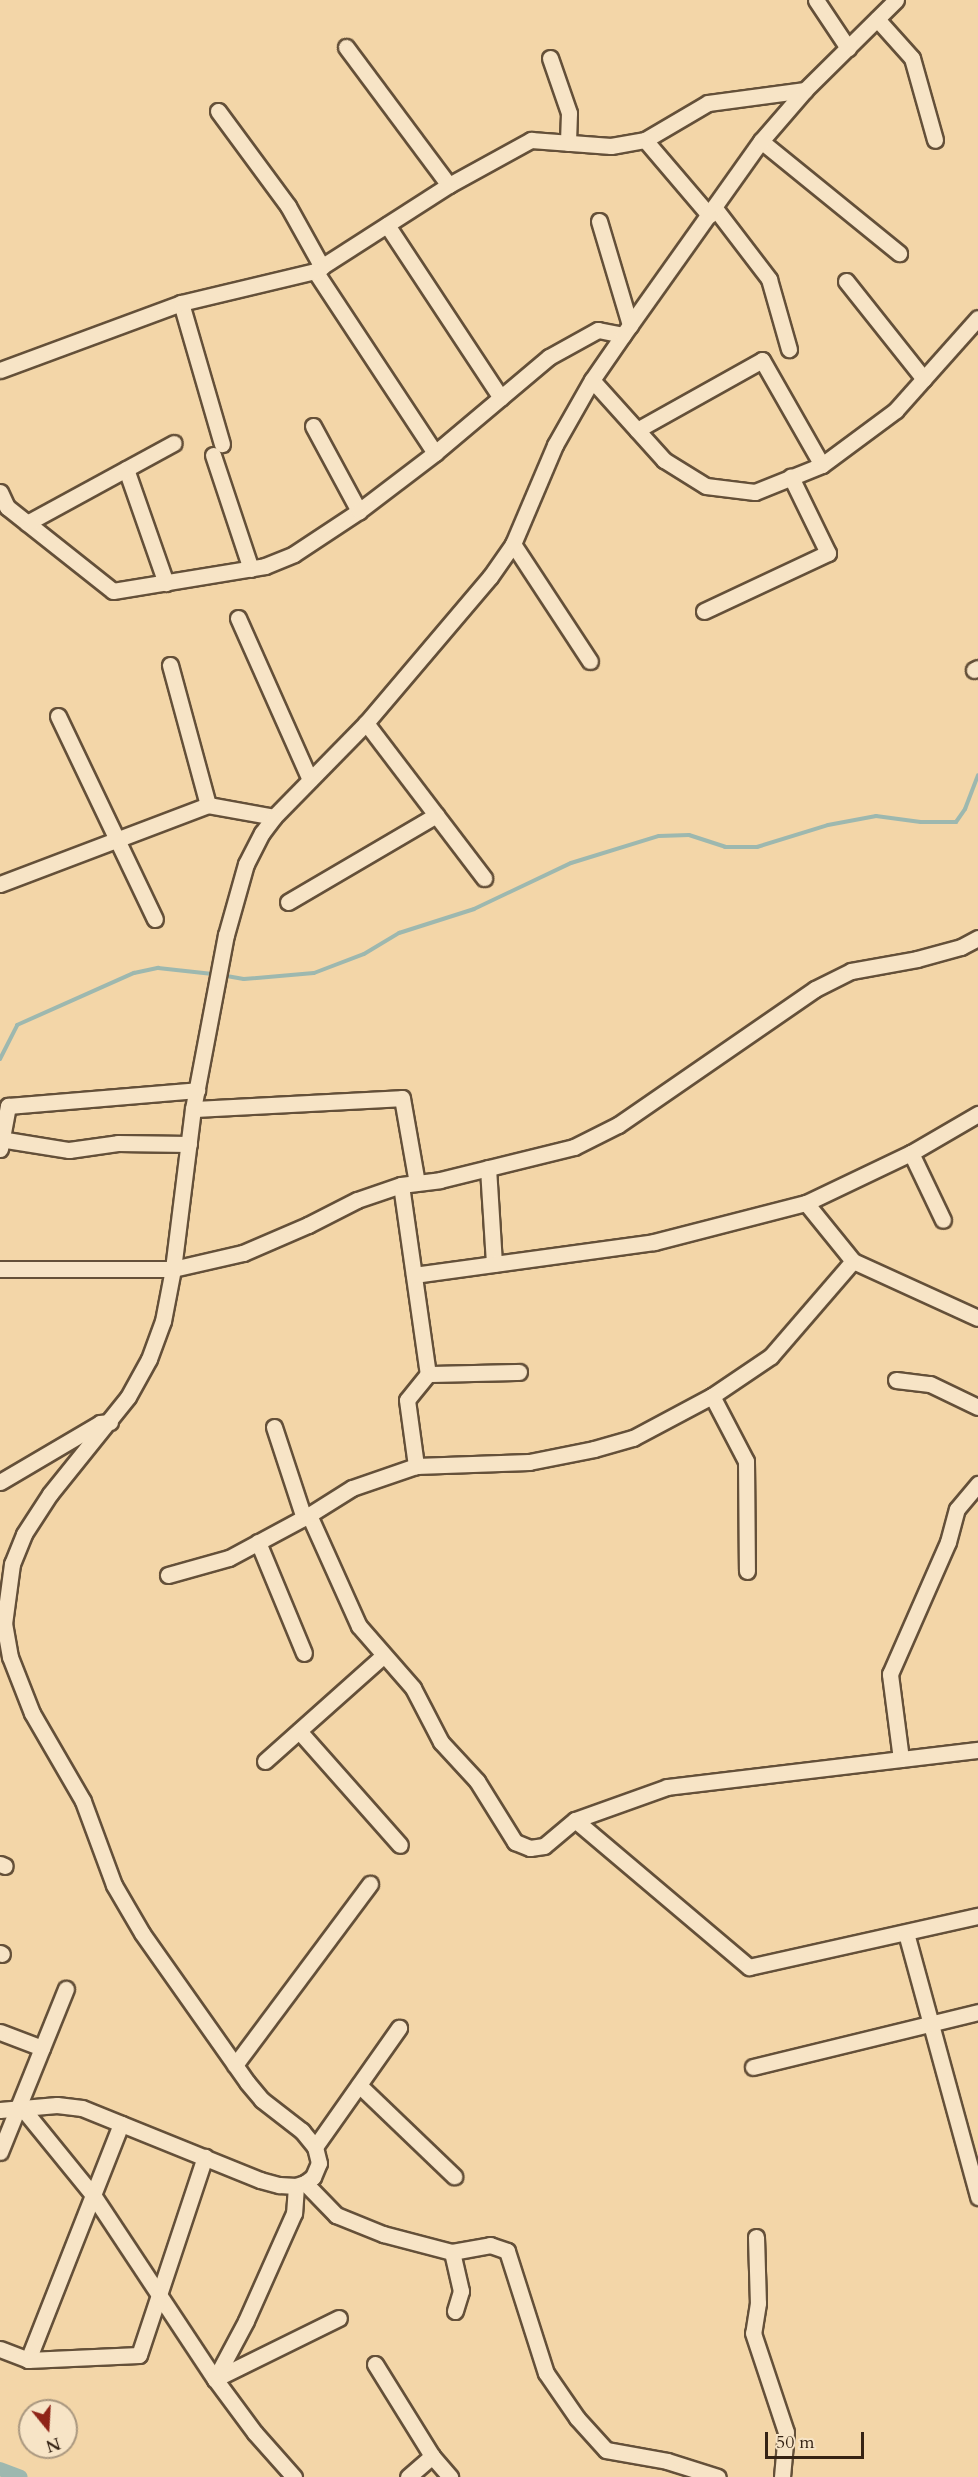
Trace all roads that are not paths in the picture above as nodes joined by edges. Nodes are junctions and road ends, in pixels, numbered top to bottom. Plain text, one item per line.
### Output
1 (816, 0) edge
2 (896, 0) edge
3 (877, 19) junction
4 (346, 47) dead end
5 (848, 48) junction
6 (550, 58) dead end
7 (805, 90) junction
8 (218, 111) dead end
9 (645, 140) junction
10 (935, 140) dead end
11 (761, 141) junction
12 (568, 143) junction
13 (449, 185) junction
14 (711, 211) junction
15 (599, 221) dead end
16 (387, 225) junction
17 (899, 254) dead end
18 (319, 269) junction
19 (846, 281) dead end
20 (181, 303) junction
21 (978, 318) edge
22 (627, 330) junction
23 (789, 349) dead end
24 (0, 370) edge
25 (924, 378) junction
26 (592, 380) junction
27 (501, 398) junction
28 (313, 426) dead end
29 (637, 430) junction
30 (174, 443) dead end
31 (435, 453) junction
32 (822, 465) junction
33 (126, 469) junction
34 (791, 477) junction
35 (0, 492) edge
36 (4, 508) edge
37 (359, 511) junction
38 (27, 523) junction
39 (513, 544) junction
40 (251, 569) junction
41 (166, 583) junction
42 (704, 611) dead end
43 (238, 618) dead end
44 (590, 661) dead end
45 (170, 665) dead end
46 (58, 716) dead end
47 (366, 723) junction
48 (310, 780) junction
49 (208, 805) junction
50 (436, 815) junction
51 (274, 817) junction
52 (117, 840) junction
53 (484, 878) dead end
54 (0, 884) edge
55 (288, 902) dead end
56 (154, 920) dead end
57 (978, 938) edge
58 (197, 1090) junction
59 (193, 1109) junction
60 (978, 1114) edge
61 (1, 1142) edge
62 (189, 1144) junction
63 (911, 1154) junction
64 (488, 1168) junction
65 (417, 1183) junction
66 (401, 1185) junction
67 (806, 1203) junction
68 (943, 1220) dead end
69 (853, 1261) junction
70 (494, 1264) junction
71 (0, 1269) edge
72 (173, 1269) junction
73 (414, 1275) junction
74 (978, 1318) edge
75 (519, 1372) dead end
76 (428, 1374) junction
77 (896, 1380) dead end
78 (712, 1396) junction
79 (978, 1407) edge
80 (110, 1422) junction
81 (274, 1428) dead end
82 (416, 1466) junction
83 (0, 1482) edge
84 (978, 1484) edge
85 (307, 1517) junction
86 (258, 1542) junction
87 (747, 1570) dead end
88 (168, 1575) dead end
89 (304, 1653) dead end
90 (383, 1656) junction
91 (299, 1731) junction
92 (978, 1750) edge
93 (902, 1759) junction
94 (265, 1761) dead end
95 (575, 1820) junction
96 (400, 1845) dead end
97 (370, 1884) dead end
98 (978, 1916) edge
99 (906, 1933) junction
100 (66, 1989) dead end
101 (978, 2012) edge
102 (931, 2023) junction
103 (399, 2028) dead end
104 (0, 2032) edge
105 (42, 2049) junction
106 (235, 2065) junction
107 (753, 2067) dead end
108 (359, 2085) junction
109 (20, 2109) junction
110 (0, 2110) edge
111 (121, 2124) junction
112 (315, 2147) junction
113 (0, 2152) edge
114 (205, 2157) junction
115 (454, 2176) dead end
116 (300, 2184) junction
117 (93, 2195) junction
118 (978, 2197) edge
119 (756, 2237) dead end
120 (452, 2252) junction
121 (159, 2295) junction
122 (455, 2311) dead end
123 (339, 2318) dead end
124 (0, 2349) edge
125 (28, 2360) junction
126 (375, 2364) dead end
127 (215, 2379) junction
128 (432, 2456) junction
129 (294, 2477) edge
130 (408, 2477) edge
131 (450, 2477) edge
132 (718, 2477) edge
133 (782, 2477) edge

1 - 5 street
2 - 3 street
3 - 5 street
3 - 10 street
4 - 13 street
5 - 7 street
6 - 12 street
7 - 9 street
7 - 11 street
8 - 18 street
9 - 12 street
9 - 14 street
11 - 14 street
11 - 17 street
12 - 13 street
13 - 16 street
14 - 22 street
14 - 23 street
15 - 22 street
16 - 18 street
16 - 27 street
18 - 20 street
18 - 31 street
19 - 25 street
20 - 24 street
20 - 40 street
21 - 25 street
22 - 26 street
22 - 27 street
25 - 32 street
26 - 29 street
26 - 39 street
27 - 31 street
28 - 37 street
29 - 32 street
29 - 34 street
30 - 33 street
31 - 37 street
32 - 34 street
33 - 38 street
33 - 41 street
34 - 42 street
35 - 36 street
36 - 38 street
37 - 40 street
38 - 41 street
39 - 44 street
39 - 47 street
40 - 41 street
43 - 48 street
45 - 49 street
46 - 52 street
47 - 48 street
47 - 50 street
48 - 51 street
49 - 51 street
49 - 52 street
50 - 53 street
50 - 55 street
51 - 58 street
52 - 54 street
52 - 56 street
57 - 64 street
58 - 59 street
58 - 61 street
59 - 62 street
59 - 65 street
60 - 63 street
61 - 62 street
62 - 72 street
63 - 67 street
63 - 68 street
64 - 65 street
64 - 70 street
65 - 66 street
66 - 72 street
66 - 73 street
67 - 69 street
67 - 70 street
69 - 74 street
69 - 78 street
70 - 73 street
71 - 72 street
72 - 80 street
73 - 76 street
75 - 76 street
76 - 82 street
77 - 79 street
78 - 82 street
78 - 87 street
80 - 83 street
80 - 106 street
81 - 85 street
82 - 85 street
84 - 93 street
85 - 86 street
85 - 90 street
86 - 88 street
86 - 89 street
90 - 91 street
90 - 95 street
91 - 94 street
91 - 96 street
92 - 93 street
93 - 95 street
95 - 99 street
97 - 106 street
98 - 99 street
99 - 102 street
100 - 105 street
101 - 102 street
102 - 107 street
102 - 118 street
103 - 108 street
104 - 105 street
105 - 109 street
106 - 112 street
108 - 112 street
108 - 115 street
109 - 110 street
109 - 111 street
109 - 113 street
109 - 117 street
111 - 114 street
111 - 117 street
112 - 116 street
114 - 116 street
114 - 121 street
116 - 120 street
116 - 127 street
117 - 121 street
117 - 125 street
119 - 133 street
120 - 122 street
120 - 132 street
121 - 125 street
121 - 127 street
123 - 127 street
124 - 125 street
126 - 128 street
127 - 129 street
128 - 130 street
128 - 131 street

